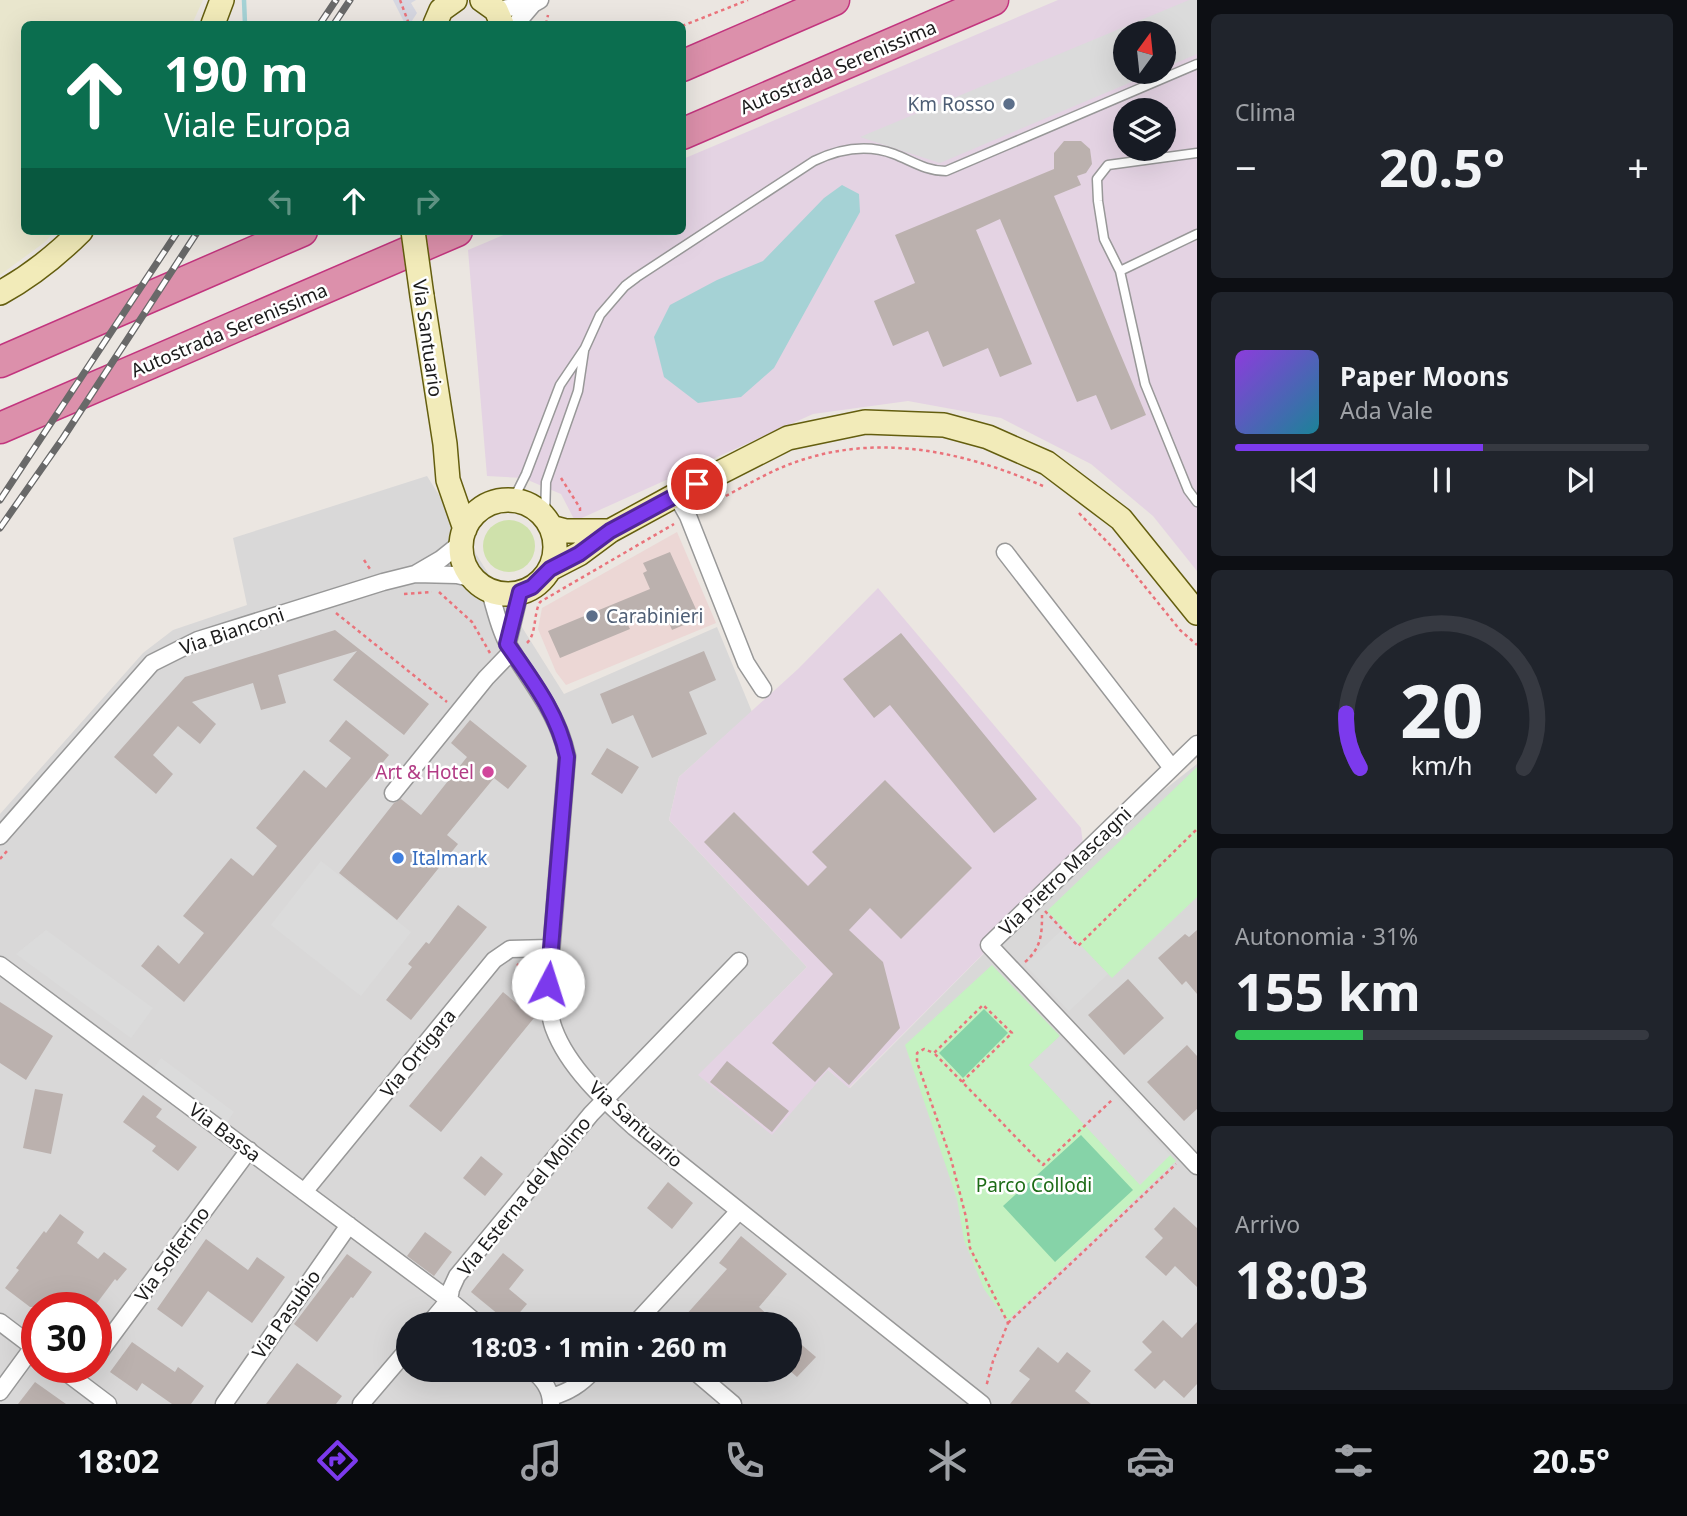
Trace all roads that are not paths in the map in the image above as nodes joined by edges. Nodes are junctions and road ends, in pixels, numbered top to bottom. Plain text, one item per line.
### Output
1 (222, 0) edge
2 (455, 0) edge
3 (834, 0) edge
4 (993, 0) edge
5 (536, 2) edge
6 (491, 7) edge
7 (214, 21) edge
8 (436, 21) edge
9 (519, 21) edge
10 (686, 64) edge
11 (1197, 64) edge
12 (686, 132) edge
13 (1197, 153) edge
14 (1197, 234) edge
15 (77, 235) edge
16 (293, 235) edge
17 (414, 235) edge
18 (448, 235) edge
19 (1120, 271) junction
20 (0, 293) edge
21 (585, 348) junction
22 (0, 362) edge
23 (0, 428) edge
24 (446, 444) junction
25 (676, 495) junction
26 (513, 500) junction
27 (1197, 502) edge
28 (489, 504) junction
29 (548, 522) junction
30 (610, 531) junction
31 (463, 536) junction
32 (1005, 552) dead end
33 (550, 569) junction
34 (415, 574) junction
35 (481, 584) junction
36 (520, 592) junction
37 (1197, 613) edge
38 (510, 647) junction
39 (763, 689) dead end
40 (1197, 744) edge
41 (1172, 768) junction
42 (393, 793) dead end
43 (4, 843) edge
44 (551, 948) junction
45 (739, 961) dead end
46 (0, 965) edge
47 (604, 1100) junction
48 (249, 1150) junction
49 (1193, 1155) edge
50 (304, 1192) junction
51 (739, 1211) junction
52 (349, 1225) junction
53 (449, 1300) junction
54 (439, 1312) edge
55 (463, 1312) edge
56 (648, 1312) edge
57 (0, 1322) edge
58 (112, 1335) edge
59 (21, 1338) edge
60 (396, 1363) edge
61 (21, 1366) edge
62 (544, 1382) edge
63 (582, 1382) edge
64 (707, 1382) edge
65 (81, 1383) edge
66 (0, 1392) edge
67 (551, 1400) edge
68 (973, 1401) edge
69 (108, 1404) edge
70 (223, 1404) edge
71 (361, 1404) edge
72 (733, 1404) edge

1 - 7 street
2 - 8 street
3 - 10 highway
4 - 12 highway, Autostrada Serenissima
5 - 6 street
5 - 9 street
11 - 21 lane
13 - 19 lane
14 - 19 lane
15 - 20 street
16 - 22 highway
17 - 24 street, Via Santuario, bridge
18 - 23 highway, Autostrada Serenissima
19 - 27 lane
21 - 26 lane
21 - 29 lane
24 - 28 street, Via Santuario
24 - 31 street, Via Santuario
25 - 30 street
25 - 37 street
25 - 39 street
26 - 28 street
26 - 29 street
28 - 31 street
29 - 30 street
29 - 33 street
30 - 33 street
31 - 34 street, Via Bianconi
31 - 35 street, Via Santuario
32 - 41 street
33 - 36 street
34 - 35 street, Via Bianconi
34 - 43 street, Via Bianconi
35 - 36 street
35 - 38 street, Via Santuario
36 - 38 street
38 - 42 street
38 - 44 street, Via Santuario
40 - 41 street, Via Pietro Mascagni
41 - 49 street, Via Pietro Mascagni
44 - 47 street, Via Santuario
44 - 50 street, Via Ortigara
45 - 47 street, Via Esterna del Molino
46 - 48 street, Via Bassa
47 - 51 street, Via Santuario
47 - 53 street, Via Esterna del Molino
48 - 50 street, Via Bassa
48 - 58 street, Via Solferino
50 - 52 street, Via Bassa
51 - 56 street
51 - 68 street, Via Santuario
52 - 53 street, Via Bassa
52 - 70 street, Via Pasubio
53 - 54 street
53 - 55 street, Via Esterna del Molino
57 - 59 street
60 - 71 street
61 - 66 street
62 - 67 street
63 - 67 street
64 - 72 street
65 - 69 street

